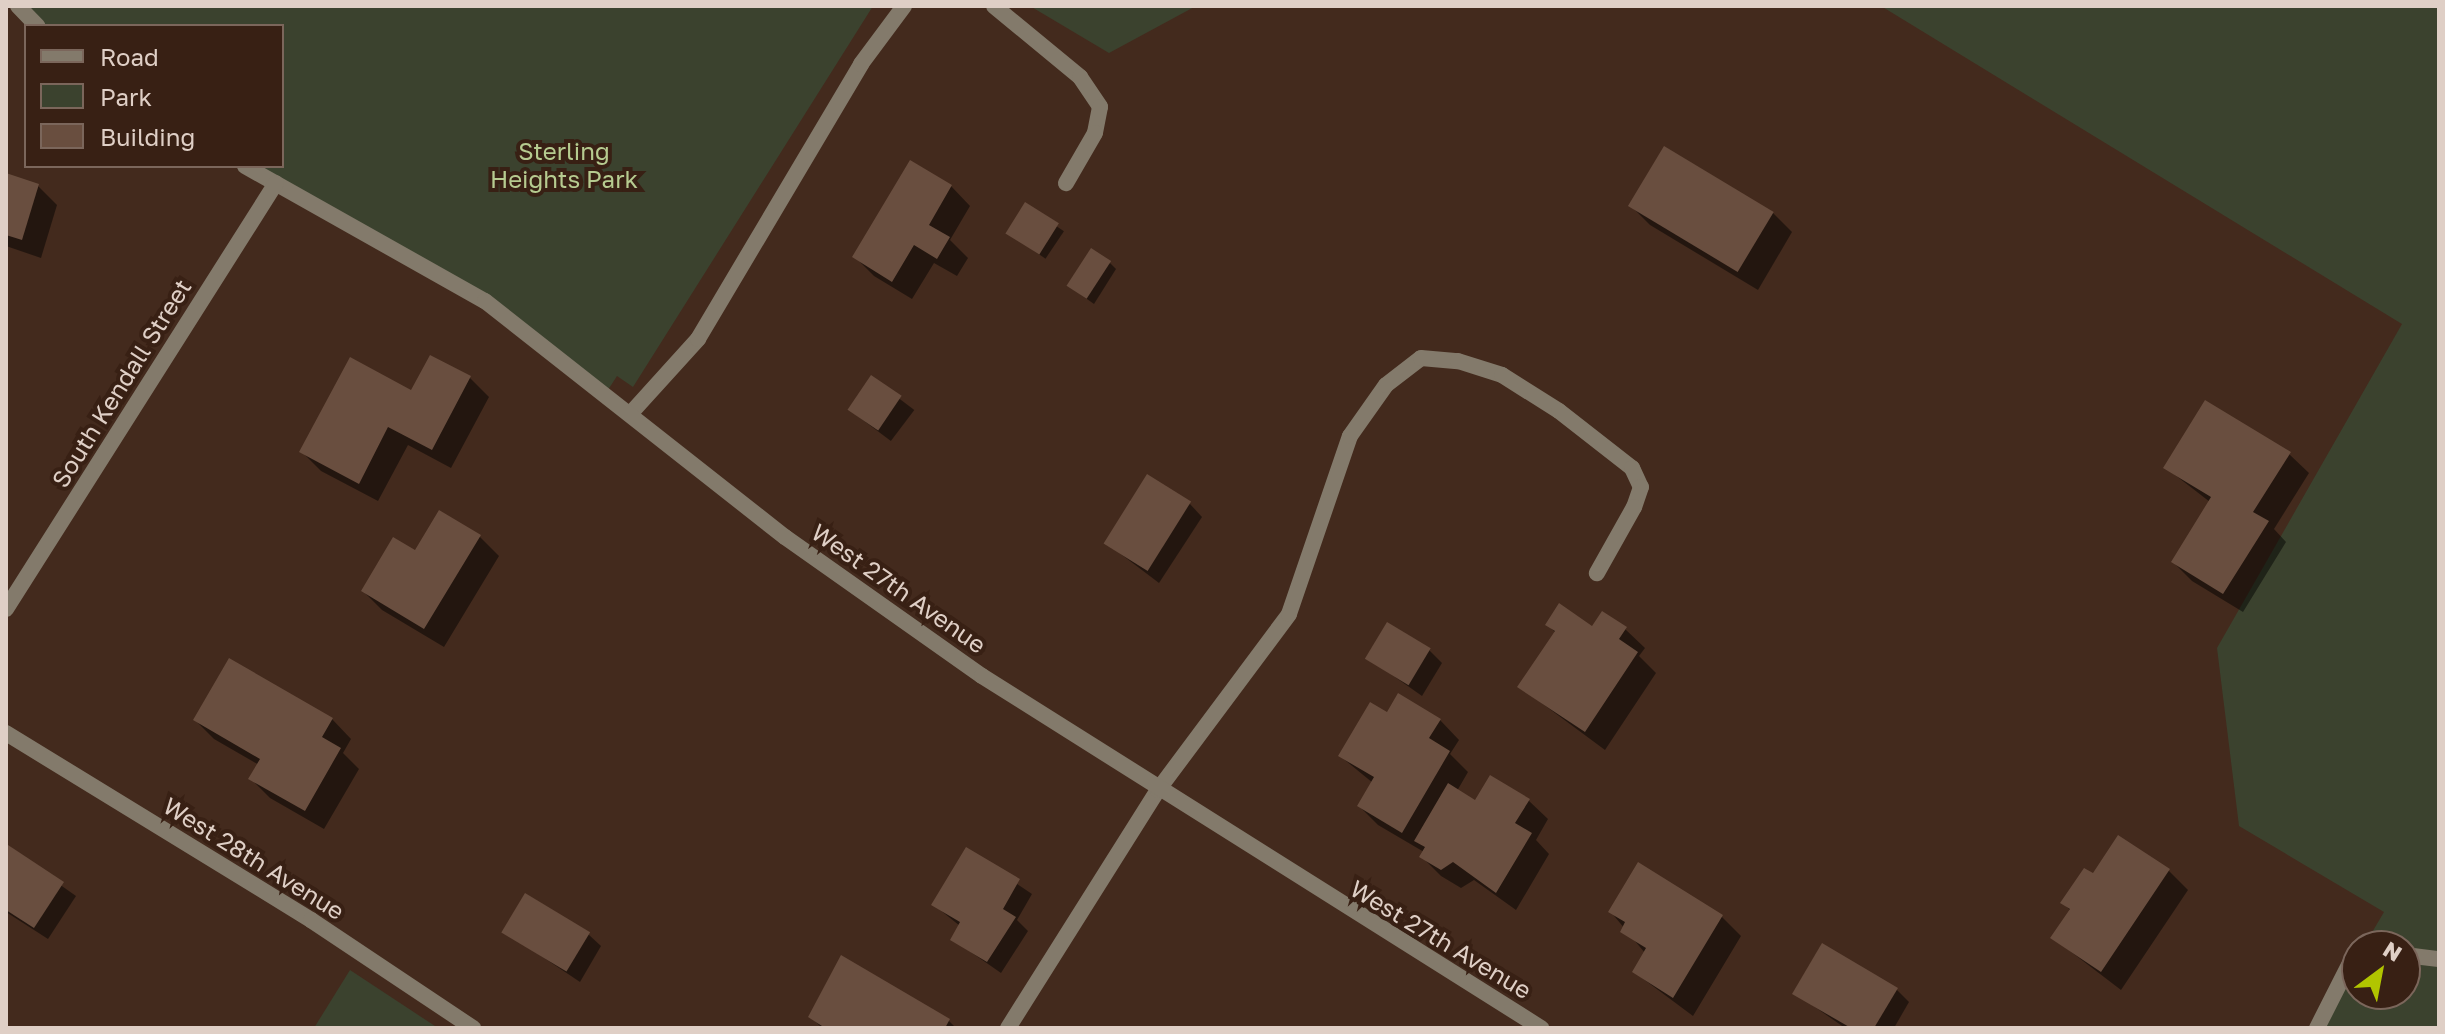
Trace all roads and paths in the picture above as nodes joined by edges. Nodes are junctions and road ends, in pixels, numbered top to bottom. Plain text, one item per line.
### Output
1 (18, 6) edge
2 (904, 6) edge
3 (994, 6) edge
4 (35, 24) edge
5 (249, 168) edge
6 (276, 183) junction
7 (1066, 183) dead end
8 (631, 413) junction
9 (1597, 573) dead end
10 (6, 609) edge
11 (6, 733) edge
12 (1158, 790) junction
13 (2341, 981) edge
14 (473, 1028) edge
15 (1008, 1028) edge
16 (1541, 1028) edge
17 (2317, 1028) edge

1 - 4 street
2 - 8 street
3 - 7 street
5 - 6 street, West 27th Avenue
6 - 8 street, West 27th Avenue
6 - 10 street, South Kendall Street
8 - 12 street, West 27th Avenue
9 - 12 street
11 - 14 street, West 28th Avenue
12 - 15 street
12 - 16 street, West 27th Avenue
13 - 17 street

